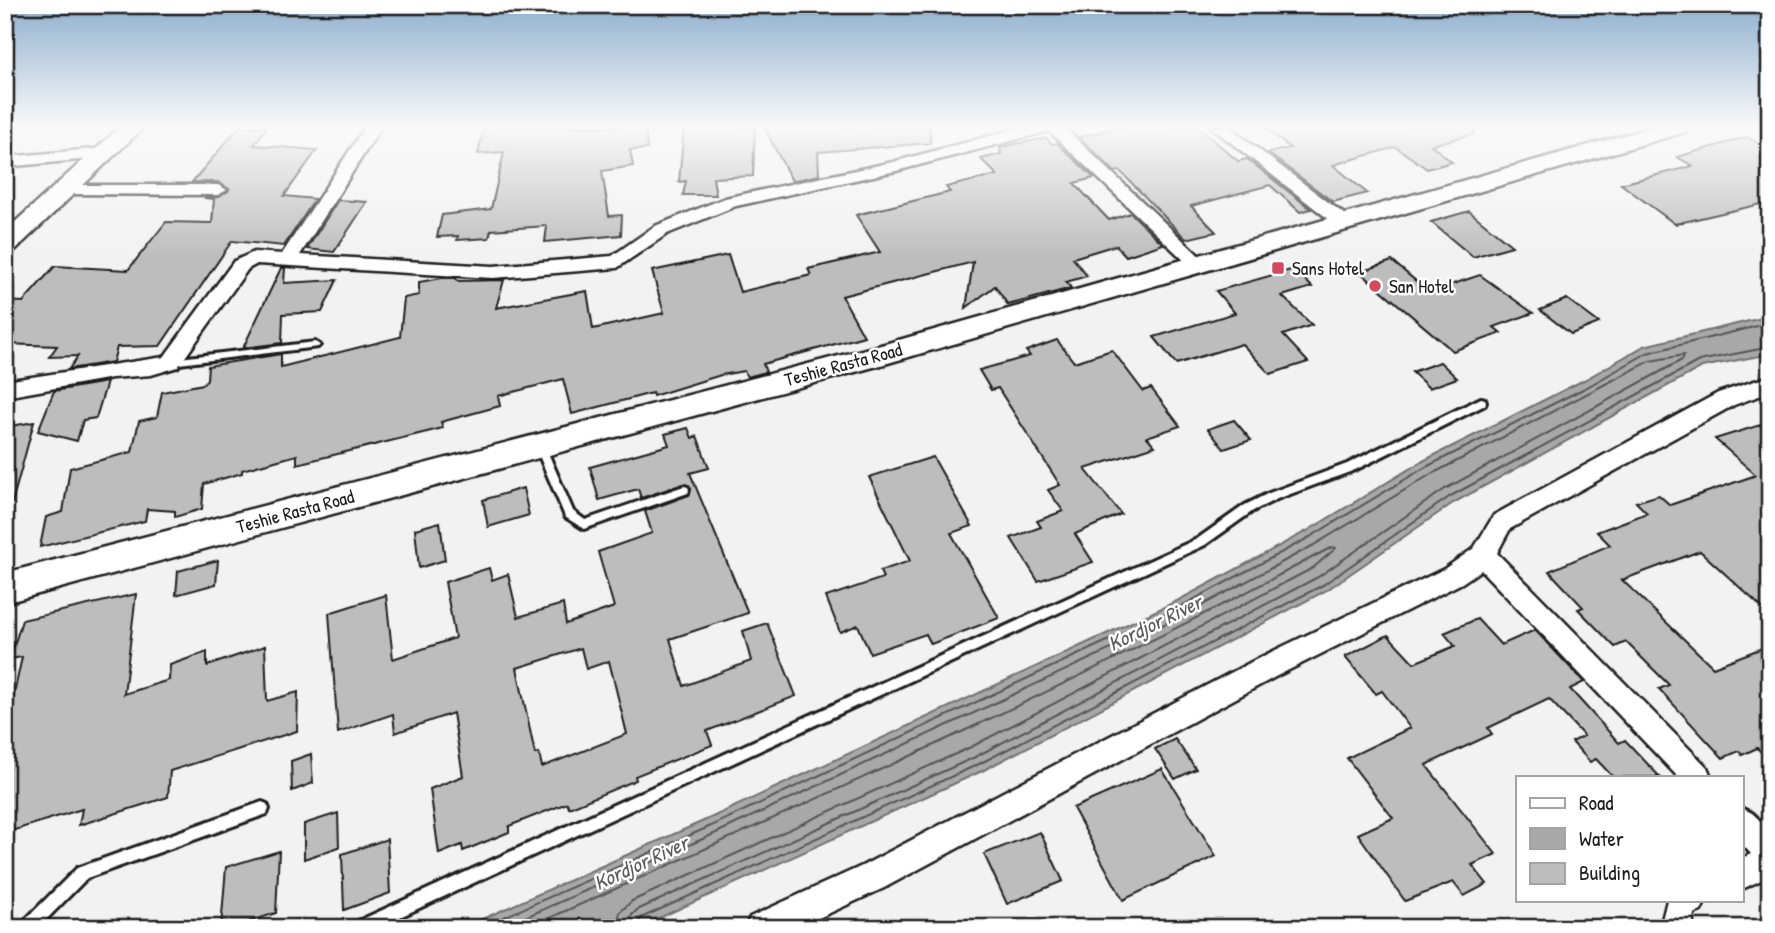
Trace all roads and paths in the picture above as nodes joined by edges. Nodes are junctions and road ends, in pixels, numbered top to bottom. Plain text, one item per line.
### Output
1 (87, 171) edge
2 (345, 171) edge
3 (875, 171) edge
4 (1101, 171) edge
5 (1276, 171) edge
6 (1522, 171) edge
7 (66, 190) junction
8 (218, 190) dead end
9 (1342, 221) junction
10 (5, 245) edge
11 (287, 260) junction
12 (1200, 265) junction
13 (315, 345) dead end
14 (171, 362) junction
15 (1770, 384) edge
16 (5, 389) edge
17 (1481, 402) dead end
18 (540, 446) junction
19 (684, 490) dead end
20 (1483, 555) junction
21 (5, 588) edge
22 (1696, 776) edge
23 (262, 810) dead end
24 (1744, 825) edge
25 (1770, 852) edge
26 (1770, 860) edge
27 (1744, 873) edge
28 (1686, 902) edge
29 (27, 928) edge
30 (359, 928) edge
31 (761, 928) edge
32 (1676, 928) edge

1 - 7 main road
2 - 11 street
3 - 11 street
4 - 12 street
5 - 9 street
6 - 9 main road, Teshie Rasta Road
7 - 8 street
7 - 10 main road
9 - 12 main road, Teshie Rasta Road
11 - 14 street
12 - 18 main road, Teshie Rasta Road
13 - 14 lane
14 - 16 street
15 - 20 street
17 - 30 lane
18 - 19 lane
18 - 21 main road, Teshie Rasta Road
20 - 22 street
20 - 31 street
23 - 29 lane
24 - 25 street
26 - 27 street
28 - 32 street

